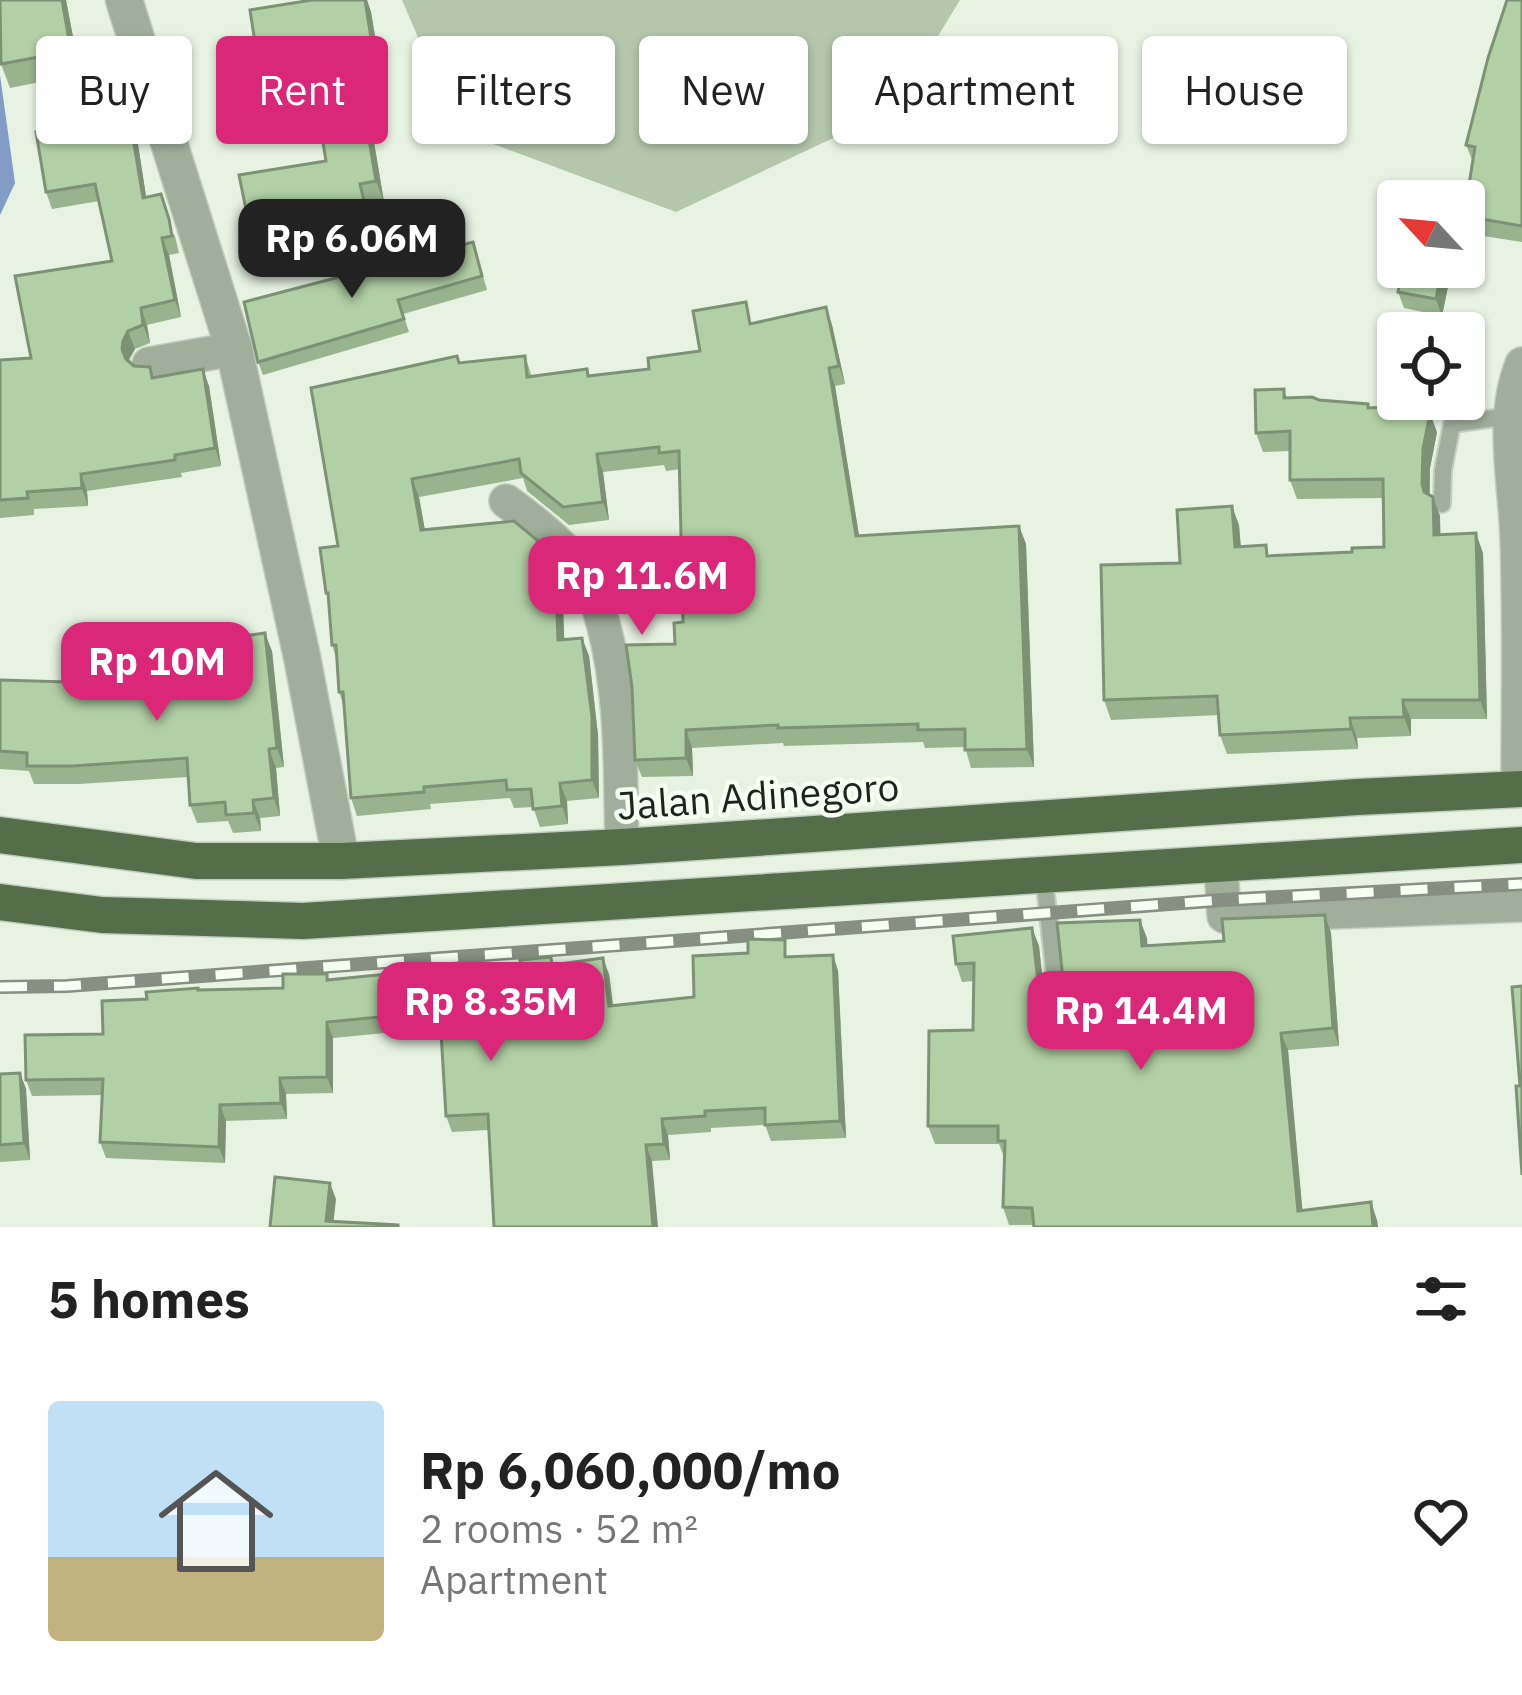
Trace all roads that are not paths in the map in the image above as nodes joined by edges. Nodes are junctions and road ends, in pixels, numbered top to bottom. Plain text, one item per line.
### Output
1 (124, 0) edge
2 (235, 349) junction
3 (148, 364) edge
4 (1522, 364) edge
5 (1510, 416) junction
6 (506, 501) dead end
7 (1442, 504) dead end
8 (1520, 789) edge
9 (1357, 797) junction
10 (0, 835) edge
11 (1522, 845) edge
12 (622, 847) junction
13 (1360, 854) junction
14 (341, 861) junction
15 (1221, 866) junction
16 (1044, 876) junction
17 (0, 902) edge
18 (1522, 905) edge
19 (1057, 997) edge

1 - 2 street
2 - 3 street
2 - 14 street
4 - 5 street
5 - 7 lane
5 - 8 street
6 - 12 street
8 - 9 highway, Jalan Adinegoro
9 - 12 highway, Jalan Adinegoro
9 - 13 highway
10 - 14 highway, Jalan Adinegoro
11 - 13 highway
12 - 14 highway, Jalan Adinegoro
13 - 15 highway
15 - 16 highway
15 - 18 street
16 - 17 highway
16 - 19 lane

